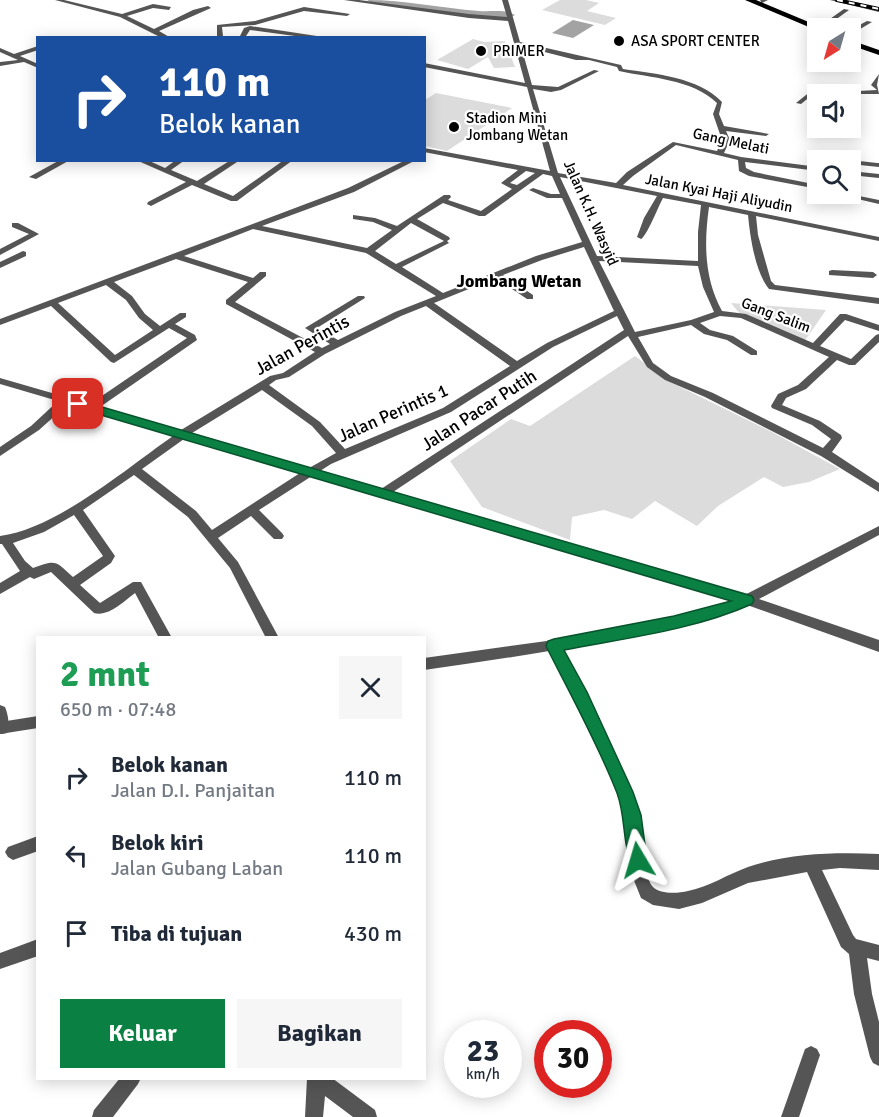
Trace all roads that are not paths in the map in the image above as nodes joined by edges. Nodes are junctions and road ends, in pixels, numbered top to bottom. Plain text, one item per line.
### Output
1 (58, 0) edge
2 (348, 0) edge
3 (381, 0) edge
4 (505, 0) edge
5 (833, 0) edge
6 (845, 0) edge
7 (758, 1) edge
8 (855, 1) edge
9 (169, 8) dead end
10 (208, 8) dead end
11 (846, 10) dead end
12 (879, 10) edge
13 (334, 12) junction
14 (347, 14) dead end
15 (123, 16) junction
16 (508, 16) junction
17 (836, 18) edge
18 (807, 21) edge
19 (869, 22) dead end
20 (861, 27) edge
21 (154, 31) junction
22 (164, 36) edge
23 (220, 36) edge
24 (244, 36) edge
25 (312, 36) edge
26 (516, 43) junction
27 (861, 44) edge
28 (36, 48) edge
29 (0, 50) edge
30 (879, 51) edge
31 (14, 56) junction
32 (25, 61) junction
33 (0, 64) edge
34 (36, 65) edge
35 (426, 65) edge
36 (621, 70) junction
37 (596, 71) dead end
38 (879, 76) edge
39 (636, 79) dead end
40 (530, 88) junction
41 (878, 93) edge
42 (807, 96) edge
43 (861, 97) edge
44 (799, 103) dead end
45 (721, 128) junction
46 (766, 134) dead end
47 (427, 152) edge
48 (719, 155) junction
49 (741, 159) junction
50 (63, 162) edge
51 (144, 162) edge
52 (179, 162) edge
53 (233, 162) edge
54 (287, 162) edge
55 (409, 162) edge
56 (861, 163) edge
57 (878, 165) dead end
58 (807, 168) edge
59 (524, 169) junction
60 (165, 171) junction
61 (541, 172) junction
62 (554, 173) junction
63 (861, 174) edge
64 (879, 176) edge
65 (33, 177) dead end
66 (196, 182) junction
67 (807, 185) edge
68 (618, 186) junction
69 (519, 189) junction
70 (532, 190) dead end
71 (661, 195) junction
72 (563, 196) junction
73 (861, 198) edge
74 (879, 202) edge
75 (151, 204) dead end
76 (705, 204) junction
77 (752, 213) junction
78 (356, 217) dead end
79 (411, 219) junction
80 (15, 225) dead end
81 (253, 227) junction
82 (398, 229) junction
83 (641, 237) dead end
84 (879, 239) edge
85 (586, 244) junction
86 (369, 251) junction
87 (0, 252) edge
88 (23, 254) dead end
89 (181, 254) junction
90 (594, 258) junction
91 (702, 264) junction
92 (0, 265) edge
93 (396, 267) junction
94 (832, 273) dead end
95 (263, 274) dead end
96 (497, 275) junction
97 (874, 276) edge
98 (254, 281) junction
99 (108, 282) junction
100 (444, 297) junction
101 (530, 297) dead end
102 (361, 298) dead end
103 (879, 301) edge
104 (52, 302) junction
105 (428, 303) junction
106 (619, 312) junction
107 (719, 313) junction
108 (183, 315) dead end
109 (693, 321) junction
110 (0, 322) edge
111 (169, 325) junction
112 (310, 328) junction
113 (879, 328) edge
114 (160, 331) junction
115 (632, 332) junction
116 (295, 336) junction
117 (879, 337) edge
118 (337, 344) junction
119 (814, 346) junction
120 (322, 352) junction
121 (754, 354) dead end
122 (835, 357) junction
123 (516, 365) junction
124 (0, 381) edge
125 (262, 385) junction
126 (66, 400) junction
127 (91, 408) junction
128 (182, 435) junction
129 (0, 452) edge
130 (343, 453) junction
131 (825, 453) junction
132 (133, 468) junction
133 (310, 472) junction
134 (879, 488) edge
135 (383, 493) junction
136 (77, 510) junction
137 (252, 510) junction
138 (879, 530) edge
139 (278, 536) dead end
140 (210, 537) junction
141 (3, 540) edge
142 (29, 572) junction
143 (72, 584) junction
144 (0, 589) edge
145 (747, 600) junction
146 (165, 636) edge
147 (272, 636) edge
148 (554, 646) junction
149 (879, 646) edge
150 (426, 664) edge
151 (0, 711) edge
152 (36, 722) edge
153 (1, 728) edge
154 (36, 844) edge
155 (13, 852) dead end
156 (879, 862) edge
157 (811, 863) junction
158 (36, 948) edge
159 (857, 948) junction
160 (879, 953) edge
161 (0, 961) edge
162 (811, 1054) dead end
163 (879, 1057) edge
164 (130, 1080) edge
165 (317, 1080) edge
166 (318, 1080) edge
167 (101, 1117) edge
168 (314, 1117) edge
169 (368, 1117) edge
170 (790, 1117) edge

1 - 15 street
2 - 13 street
2 - 16 street
3 - 16 street
4 - 16 street, Jalan K.H. Wasyid
5 - 12 street
6 - 8 street
7 - 18 highway
9 - 15 street
10 - 21 street
11 - 17 street
13 - 14 street
13 - 23 street
15 - 21 street
16 - 26 street, Jalan K.H. Wasyid
19 - 20 street
21 - 22 street
24 - 25 street
26 - 36 street
26 - 40 street, Jalan K.H. Wasyid
27 - 30 highway
28 - 31 street
29 - 31 street
31 - 32 street
32 - 33 street
32 - 34 street
35 - 40 street
36 - 39 street
36 - 45 street
37 - 40 street
38 - 41 street
40 - 62 street, Jalan K.H. Wasyid
41 - 43 street
42 - 44 street
45 - 46 street
45 - 48 street
47 - 59 street, Jalan Kyai Haji Aliyudin
48 - 49 street, Gang Melati
48 - 68 street, Gang Melati
49 - 58 street, Gang Melati
49 - 67 street
50 - 65 street
51 - 60 street
52 - 60 street
53 - 66 street
54 - 66 street
55 - 81 street
56 - 57 street
59 - 61 street, Jalan Kyai Haji Aliyudin
59 - 69 street
60 - 66 street
61 - 62 street, Jalan Kyai Haji Aliyudin
61 - 69 street
62 - 68 street, Jalan Kyai Haji Aliyudin
62 - 72 street, Jalan K.H. Wasyid
63 - 64 street
66 - 75 street
68 - 71 street, Jalan Kyai Haji Aliyudin
69 - 79 street
70 - 72 street
71 - 76 street, Jalan Kyai Haji Aliyudin
71 - 83 street
72 - 85 street, Jalan K.H. Wasyid
73 - 74 street
76 - 77 street, Jalan Kyai Haji Aliyudin
76 - 91 street
77 - 84 street, Jalan Kyai Haji Aliyudin
77 - 103 street
78 - 82 street
79 - 82 street
79 - 93 street
80 - 87 street
81 - 86 street
81 - 89 street
82 - 86 street
85 - 90 street, Jalan K.H. Wasyid
85 - 96 street, Jalan Perintis
86 - 93 street
88 - 92 street
89 - 98 street
89 - 99 street
90 - 91 street
90 - 106 street, Jalan K.H. Wasyid
91 - 107 street
93 - 100 street
94 - 97 street
95 - 98 street
96 - 100 street, Jalan Perintis
96 - 101 street
98 - 116 street
99 - 104 street
99 - 114 street
100 - 105 street, Jalan Perintis
102 - 112 street
104 - 110 street
104 - 114 street
105 - 118 street, Jalan Perintis
105 - 123 street
106 - 115 street, Jalan K.H. Wasyid
106 - 123 street, Jalan Perintis 1
107 - 109 street, Gang Salim
107 - 119 street, Gang Salim
108 - 111 street
109 - 115 street, Gang Salim
109 - 121 street
111 - 114 street
111 - 127 street
112 - 116 street
112 - 118 street
113 - 119 street
115 - 131 street, Jalan K.H. Wasyid
115 - 135 street, Jalan Pacar Putih
116 - 120 street
117 - 122 street
118 - 120 street, Jalan Perintis
119 - 122 street, Gang Salim
120 - 125 street, Jalan Perintis
122 - 131 street
123 - 130 street, Jalan Perintis 1
124 - 126 street
125 - 128 street, Jalan Perintis
125 - 130 street
126 - 127 street
126 - 129 street
127 - 128 street
128 - 132 street, Jalan Perintis
128 - 133 street
130 - 133 street, Jalan Perintis 1
131 - 134 street, Jalan K.H. Wasyid
132 - 136 street, Jalan Perintis
132 - 140 street
133 - 135 street
133 - 137 street, Jalan Perintis 1
135 - 145 street
136 - 141 street, Jalan Perintis
136 - 143 street
137 - 139 street
137 - 140 street, Jalan Perintis 1
138 - 145 street
140 - 147 street
141 - 142 street
142 - 143 street
142 - 144 street
143 - 146 street
145 - 148 street
145 - 149 street
148 - 150 street
148 - 157 street
151 - 153 street
152 - 153 street
154 - 155 street
156 - 157 street
157 - 159 street
158 - 161 street
159 - 160 street
159 - 163 street
162 - 170 street
164 - 167 street
165 - 168 street
166 - 169 street

